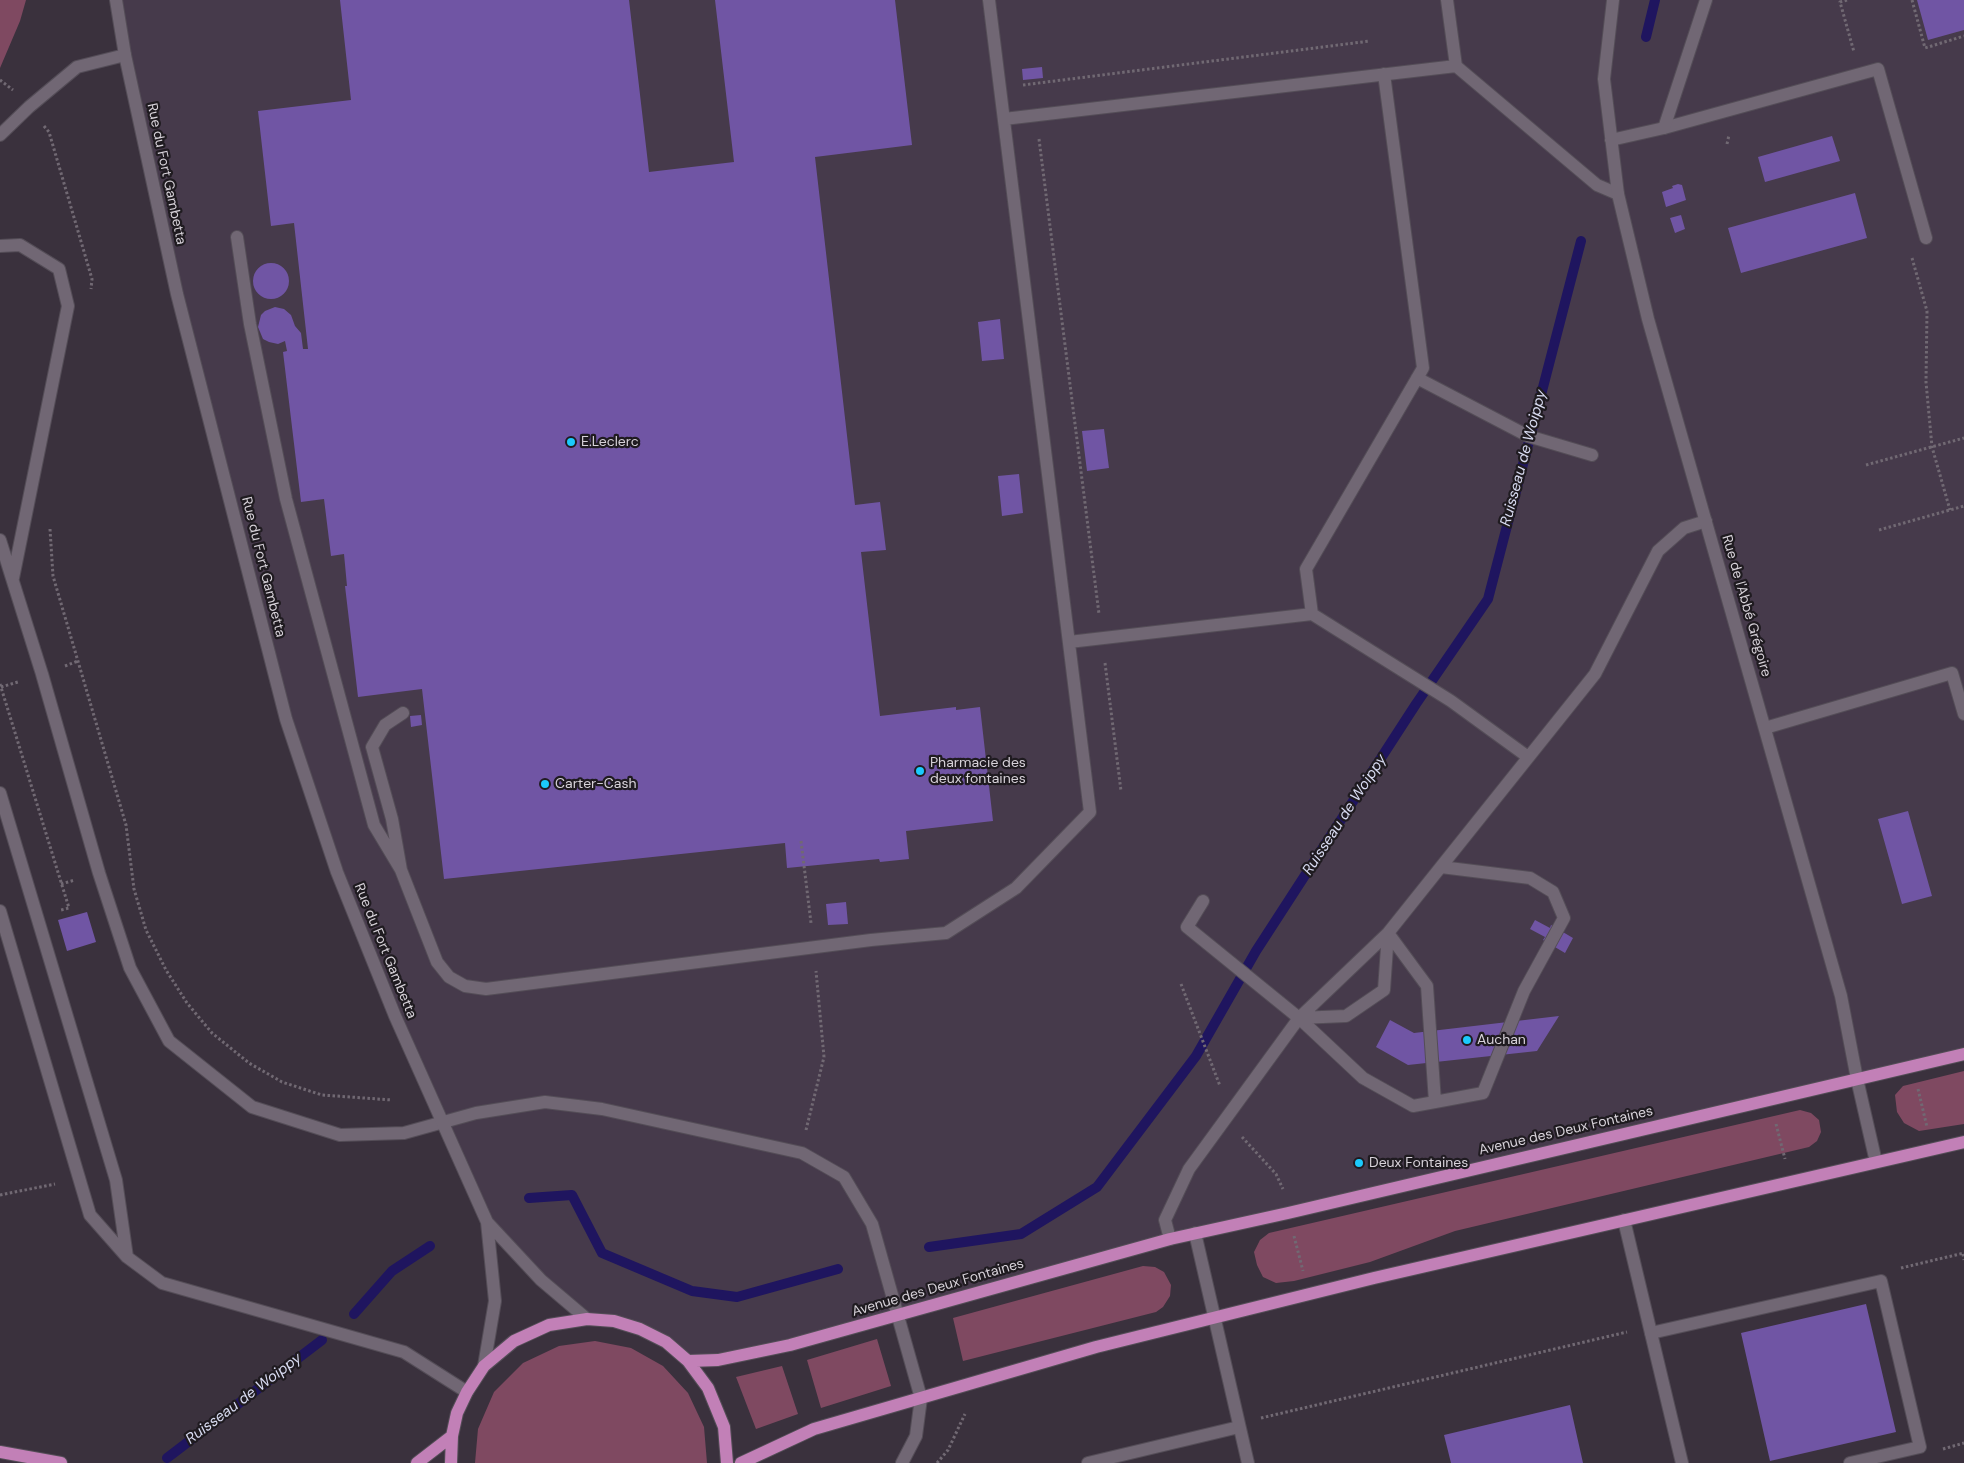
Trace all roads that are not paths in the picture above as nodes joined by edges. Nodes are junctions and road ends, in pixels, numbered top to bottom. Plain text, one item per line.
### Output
1 (116, 0) edge
2 (989, 0) edge
3 (1447, 0) edge
4 (1613, 0) edge
5 (1706, 0) edge
6 (125, 55) junction
7 (1456, 66) junction
8 (1384, 74) junction
9 (1004, 119) junction
10 (1664, 128) junction
11 (0, 135) edge
12 (1611, 140) junction
13 (1618, 194) junction
14 (237, 237) dead end
15 (1926, 238) dead end
16 (0, 246) edge
17 (1420, 373) junction
18 (1592, 455) dead end
19 (1706, 521) junction
20 (0, 540) edge
21 (13, 580) junction
22 (1312, 614) junction
23 (1069, 642) junction
24 (403, 714) dead end
25 (1964, 714) edge
26 (1765, 728) junction
27 (1528, 757) junction
28 (0, 793) edge
29 (1441, 867) junction
30 (401, 870) junction
31 (1203, 901) dead end
32 (0, 911) edge
33 (1388, 933) junction
34 (1299, 1018) junction
35 (1964, 1054) edge
36 (1856, 1079) junction
37 (1435, 1102) junction
38 (441, 1123) junction
39 (1964, 1142) edge
40 (1876, 1162) junction
41 (1624, 1220) junction
42 (487, 1222) junction
43 (1195, 1233) junction
44 (1170, 1239) junction
45 (127, 1257) junction
46 (899, 1314) junction
47 (1214, 1317) junction
48 (587, 1318) junction
49 (1651, 1330) junction
50 (688, 1361) junction
51 (484, 1366) junction
52 (467, 1392) junction
53 (921, 1398) junction
54 (1239, 1425) junction
55 (452, 1436) junction
56 (0, 1452) edge
57 (61, 1463) edge
58 (417, 1463) edge
59 (451, 1463) edge
60 (727, 1463) edge
61 (741, 1463) edge
62 (902, 1463) edge
63 (1088, 1463) edge
64 (1248, 1463) edge
65 (1682, 1463) edge
66 (1850, 1463) edge

1 - 6 street, Rue du Fort Gambetta
2 - 9 street
3 - 7 street
4 - 12 street, Rue de l'Abbé Grégoire
5 - 10 street
6 - 11 street
6 - 38 street, Rue du Fort Gambetta
7 - 8 street
7 - 13 street
8 - 9 street
8 - 17 street
9 - 23 street
10 - 12 street
10 - 15 street
12 - 13 street, Rue de l'Abbé Grégoire
13 - 19 street, Rue de l'Abbé Grégoire
14 - 30 street
16 - 21 street
17 - 18 street
17 - 22 street
19 - 26 street, Rue de l'Abbé Grégoire
19 - 27 street
20 - 21 street
21 - 38 street
22 - 23 street
22 - 27 street
23 - 30 street
24 - 30 street
25 - 26 street
26 - 36 street, Rue de l'Abbé Grégoire
27 - 29 street
28 - 45 street
29 - 33 street
29 - 37 street
31 - 34 street
32 - 45 street
33 - 34 street
33 - 34 street
33 - 37 street
34 - 37 street
34 - 44 street
35 - 36 main road, Avenue des Deux Fontaines
36 - 40 street
36 - 43 main road, Avenue des Deux Fontaines
38 - 42 street, Rue du Fort Gambetta
38 - 46 street
39 - 40 main road
40 - 41 main road
41 - 47 main road
41 - 49 street
42 - 48 street, Rue du Fort Gambetta
42 - 51 street, Rue du Fort Gambetta
43 - 44 main road, Avenue des Deux Fontaines
43 - 47 street
44 - 46 main road, Avenue des Deux Fontaines
45 - 52 street
46 - 50 main road, Avenue des Deux Fontaines
46 - 53 street
47 - 53 main road
47 - 54 street
48 - 50 main road
48 - 51 main road
49 - 65 street
49 - 66 street
50 - 60 main road
51 - 52 main road
52 - 55 main road
53 - 61 main road
53 - 62 street
54 - 63 street
54 - 64 street
55 - 58 main road
55 - 59 main road
56 - 57 main road

